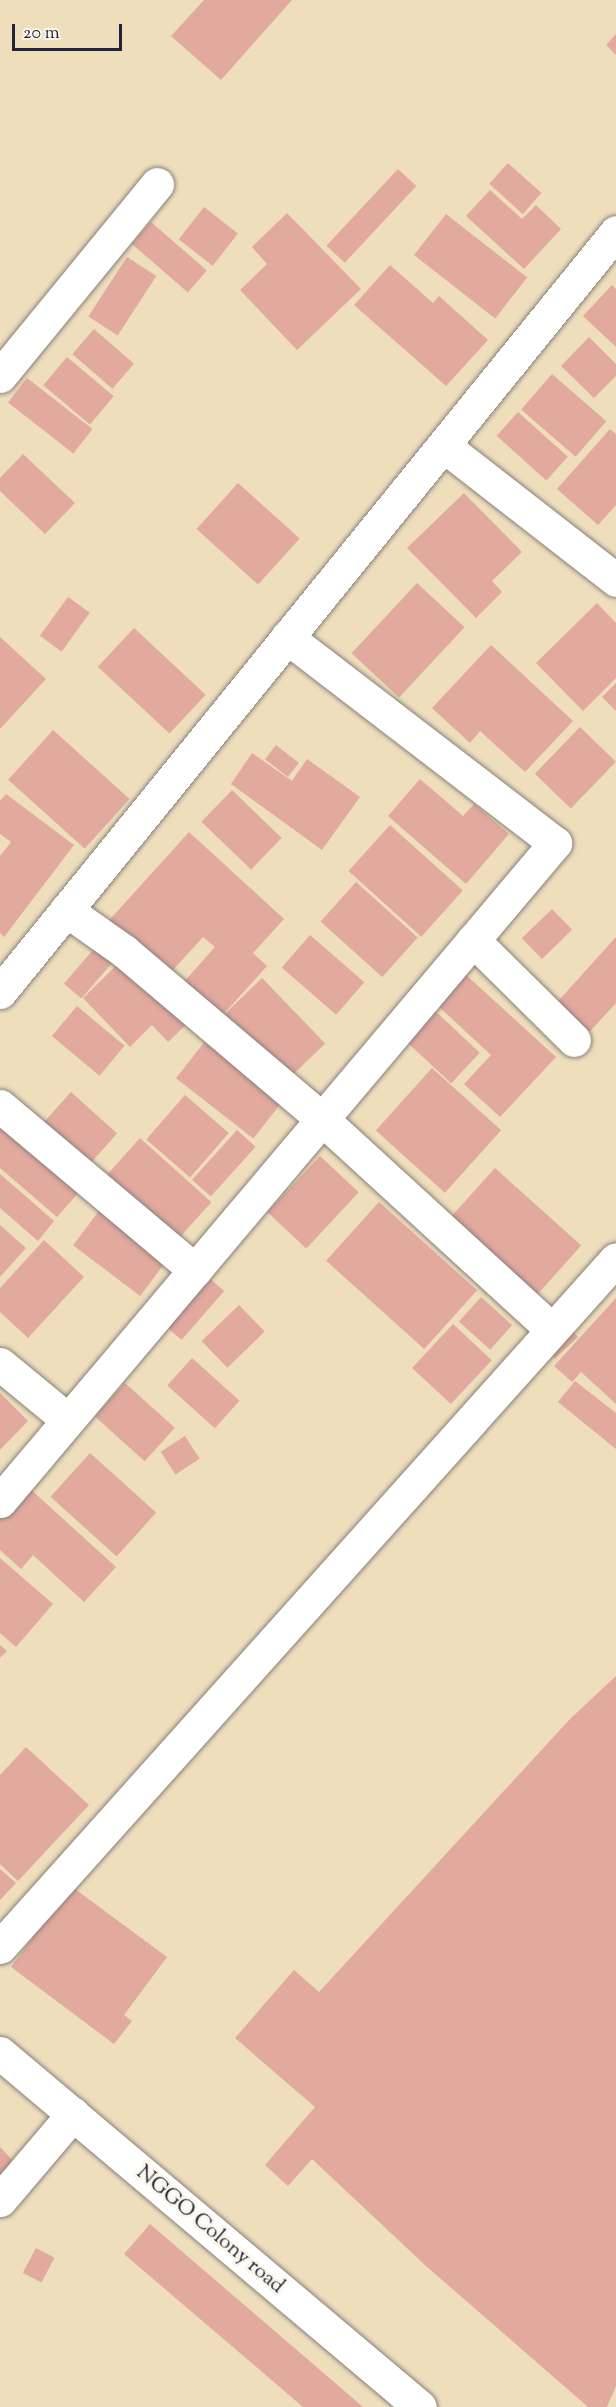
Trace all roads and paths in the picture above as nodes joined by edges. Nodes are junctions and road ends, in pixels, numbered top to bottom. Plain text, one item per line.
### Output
1 (158, 184) dead end
2 (614, 237) edge
3 (0, 376) edge
4 (444, 446) junction
5 (616, 580) edge
6 (287, 637) junction
7 (66, 910) junction
8 (473, 940) junction
9 (0, 992) edge
10 (574, 1040) dead end
11 (0, 1106) edge
12 (322, 1119) junction
13 (616, 1259) edge
14 (195, 1270) junction
15 (552, 1330) junction
16 (0, 1364) edge
17 (68, 1420) junction
18 (0, 1501) edge
19 (0, 1947) edge
20 (0, 2053) edge
21 (73, 2114) junction
22 (0, 2200) edge
23 (420, 2407) edge

1 - 3 street
2 - 4 street
4 - 5 street
4 - 6 street
6 - 7 street
6 - 8 street
7 - 9 street
7 - 12 street
8 - 10 street
8 - 12 street
11 - 14 street
12 - 14 street
12 - 15 street
13 - 15 street
14 - 17 street
15 - 19 street
16 - 17 street
17 - 18 street
20 - 21 street, NGGO Colony road
21 - 22 street
21 - 23 street, NGGO Colony road

